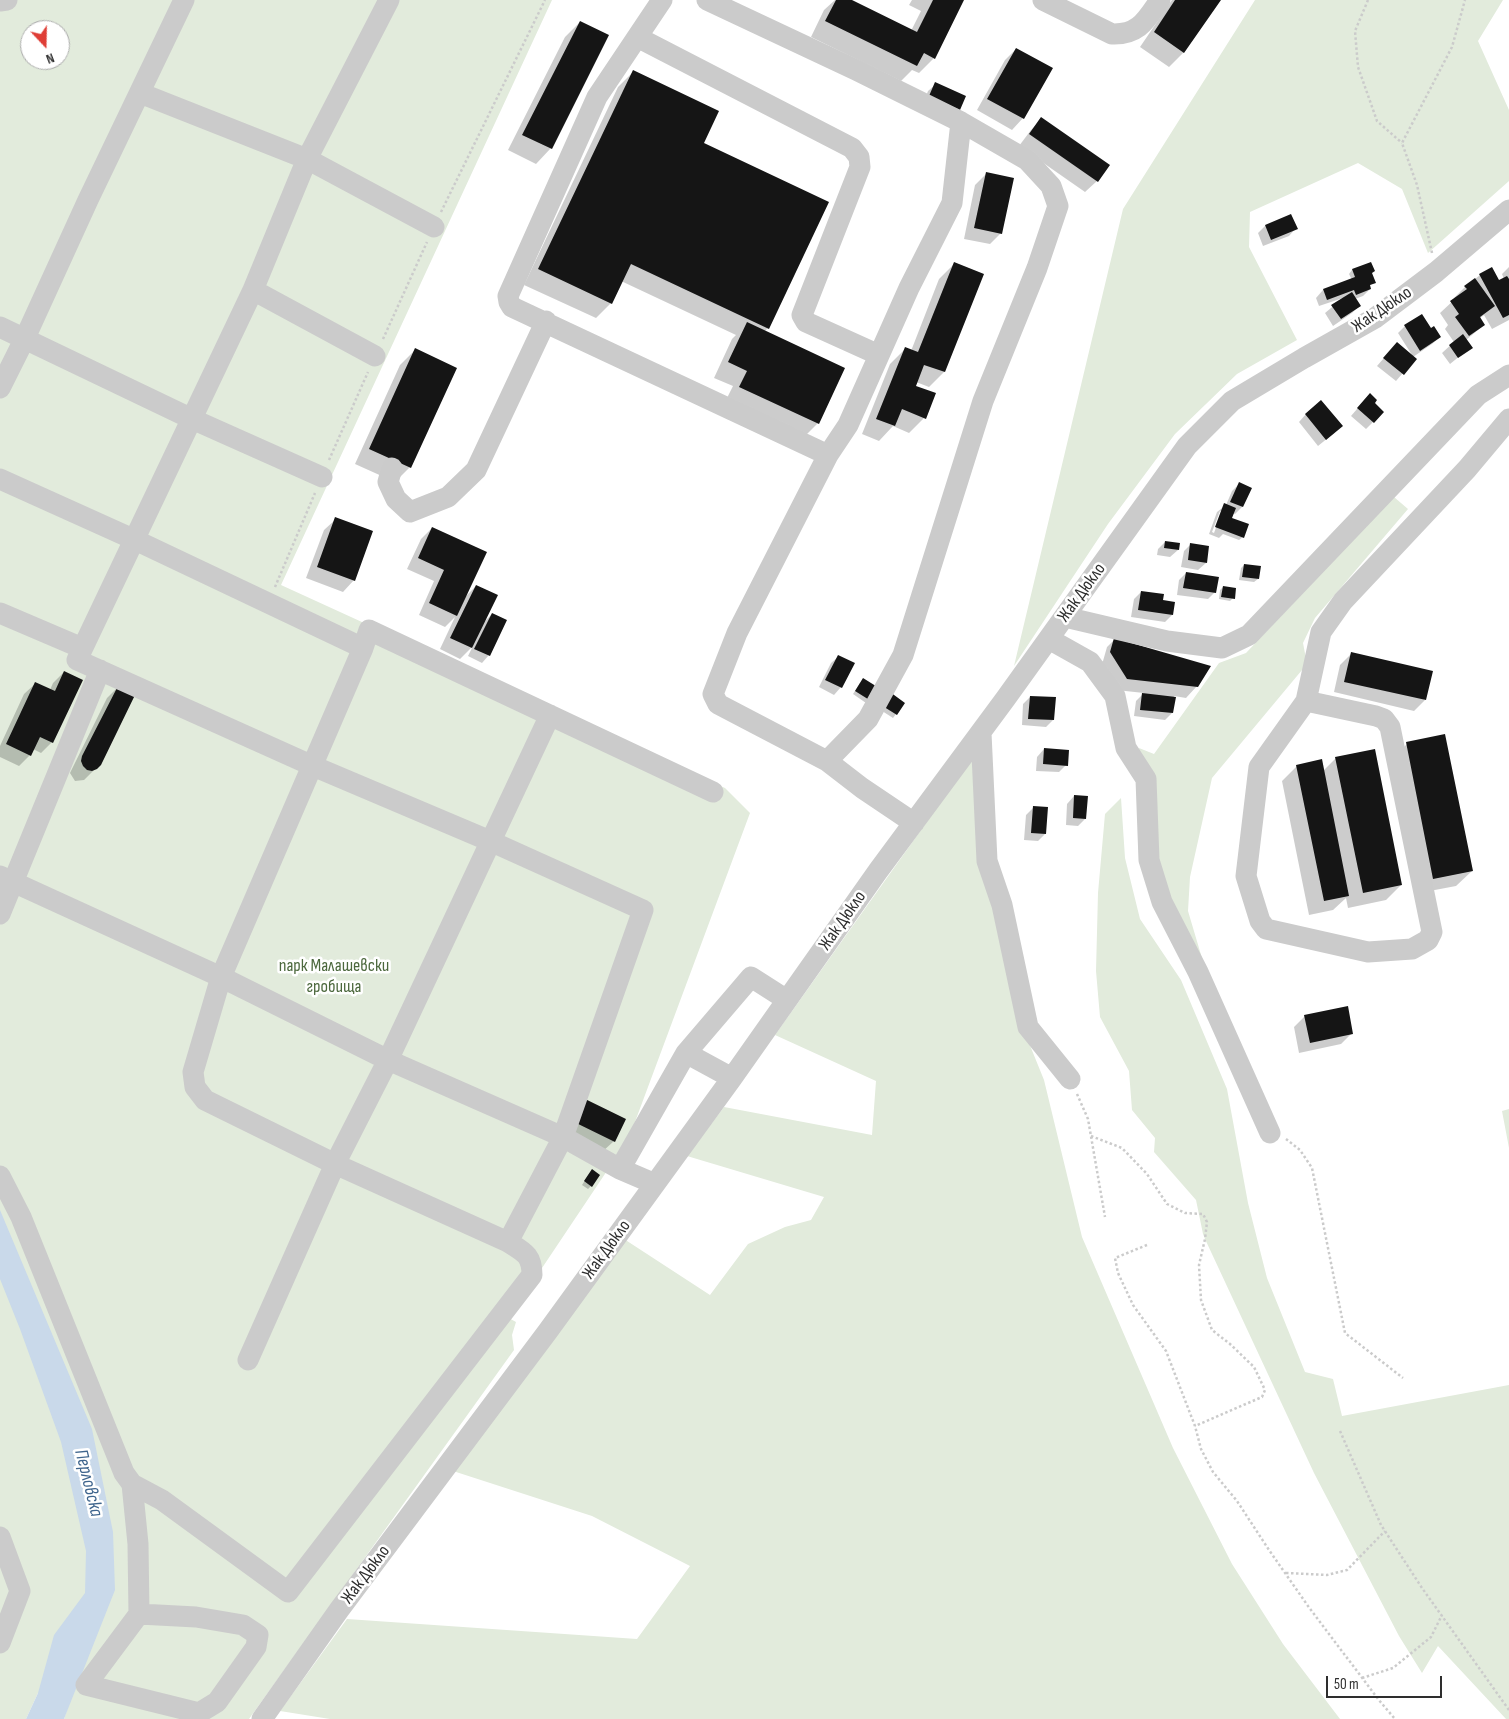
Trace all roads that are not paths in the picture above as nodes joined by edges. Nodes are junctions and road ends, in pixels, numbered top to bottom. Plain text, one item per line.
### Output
1 (7, 0) edge
2 (184, 0) edge
3 (389, 0) edge
4 (662, 0) edge
5 (707, 0) edge
6 (1043, 0) edge
7 (1160, 0) edge
8 (0, 1) edge
9 (637, 37) junction
10 (140, 93) junction
11 (961, 122) junction
12 (306, 159) junction
13 (1509, 210) edge
14 (434, 227) road end
15 (253, 290) junction
16 (546, 321) junction
17 (0, 327) edge
18 (25, 338) junction
19 (879, 355) junction
20 (375, 356) road end
21 (1509, 375) edge
22 (0, 388) edge
23 (192, 419) junction
24 (1509, 419) edge
25 (828, 455) junction
26 (392, 468) dead end
27 (322, 477) road end
28 (0, 479) edge
29 (133, 539) junction
30 (0, 613) edge
31 (1065, 617) junction
32 (1049, 639) junction
33 (82, 648) junction
34 (363, 648) junction
35 (100, 670) junction
36 (1306, 701) junction
37 (550, 715) junction
38 (981, 733) junction
39 (827, 761) junction
40 (313, 766) junction
41 (713, 792) dead end
42 (914, 823) junction
43 (490, 841) junction
44 (6, 879) edge
45 (0, 914) edge
46 (221, 977) junction
47 (788, 1000) junction
48 (686, 1053) junction
49 (388, 1060) junction
50 (732, 1078) junction
51 (1070, 1079) road end
52 (1270, 1133) road end
53 (563, 1137) junction
54 (335, 1164) junction
55 (620, 1169) junction
56 (0, 1176) edge
57 (655, 1184) junction
58 (508, 1242) junction
59 (248, 1360) dead end
60 (132, 1484) junction
61 (0, 1537) edge
62 (139, 1614) junction
63 (0, 1643) edge
64 (262, 1719) edge

1 - 8 street
2 - 10 street
3 - 12 street
4 - 9 street
5 - 11 street
6 - 7 street
9 - 16 street
9 - 19 street
10 - 12 street
10 - 18 street
11 - 19 street
11 - 39 street
12 - 14 street
12 - 15 street
13 - 31 street, Жак Дюкло
15 - 20 street
15 - 23 street
16 - 25 street
16 - 26 street
17 - 18 street
18 - 22 street
18 - 23 street
19 - 25 street
21 - 31 street
23 - 27 street
23 - 29 street
24 - 36 street
25 - 39 street
28 - 29 street
29 - 33 street
29 - 34 street
30 - 33 street
31 - 32 street, Жак Дюкло
32 - 38 street, Жак Дюкло
32 - 52 street
33 - 35 street
34 - 37 street
34 - 40 street
35 - 40 street
35 - 44 street
36 - 36 street
37 - 41 street
37 - 43 street
38 - 42 street, Жак Дюкло
38 - 51 street
39 - 42 street
40 - 43 street
40 - 46 street
42 - 47 street, Жак Дюкло
43 - 49 street
43 - 53 street
44 - 45 street
44 - 46 street
46 - 49 street
46 - 54 street
47 - 48 street
47 - 50 street, Жак Дюкло
48 - 50 street
48 - 55 street
49 - 53 street
49 - 54 street
50 - 57 street, Жак Дюкло
53 - 55 street
53 - 58 street
54 - 58 street
54 - 59 street
55 - 57 street
56 - 60 street
57 - 64 street, Жак Дюкло
58 - 60 street
60 - 62 street
61 - 63 street
62 - 62 street

